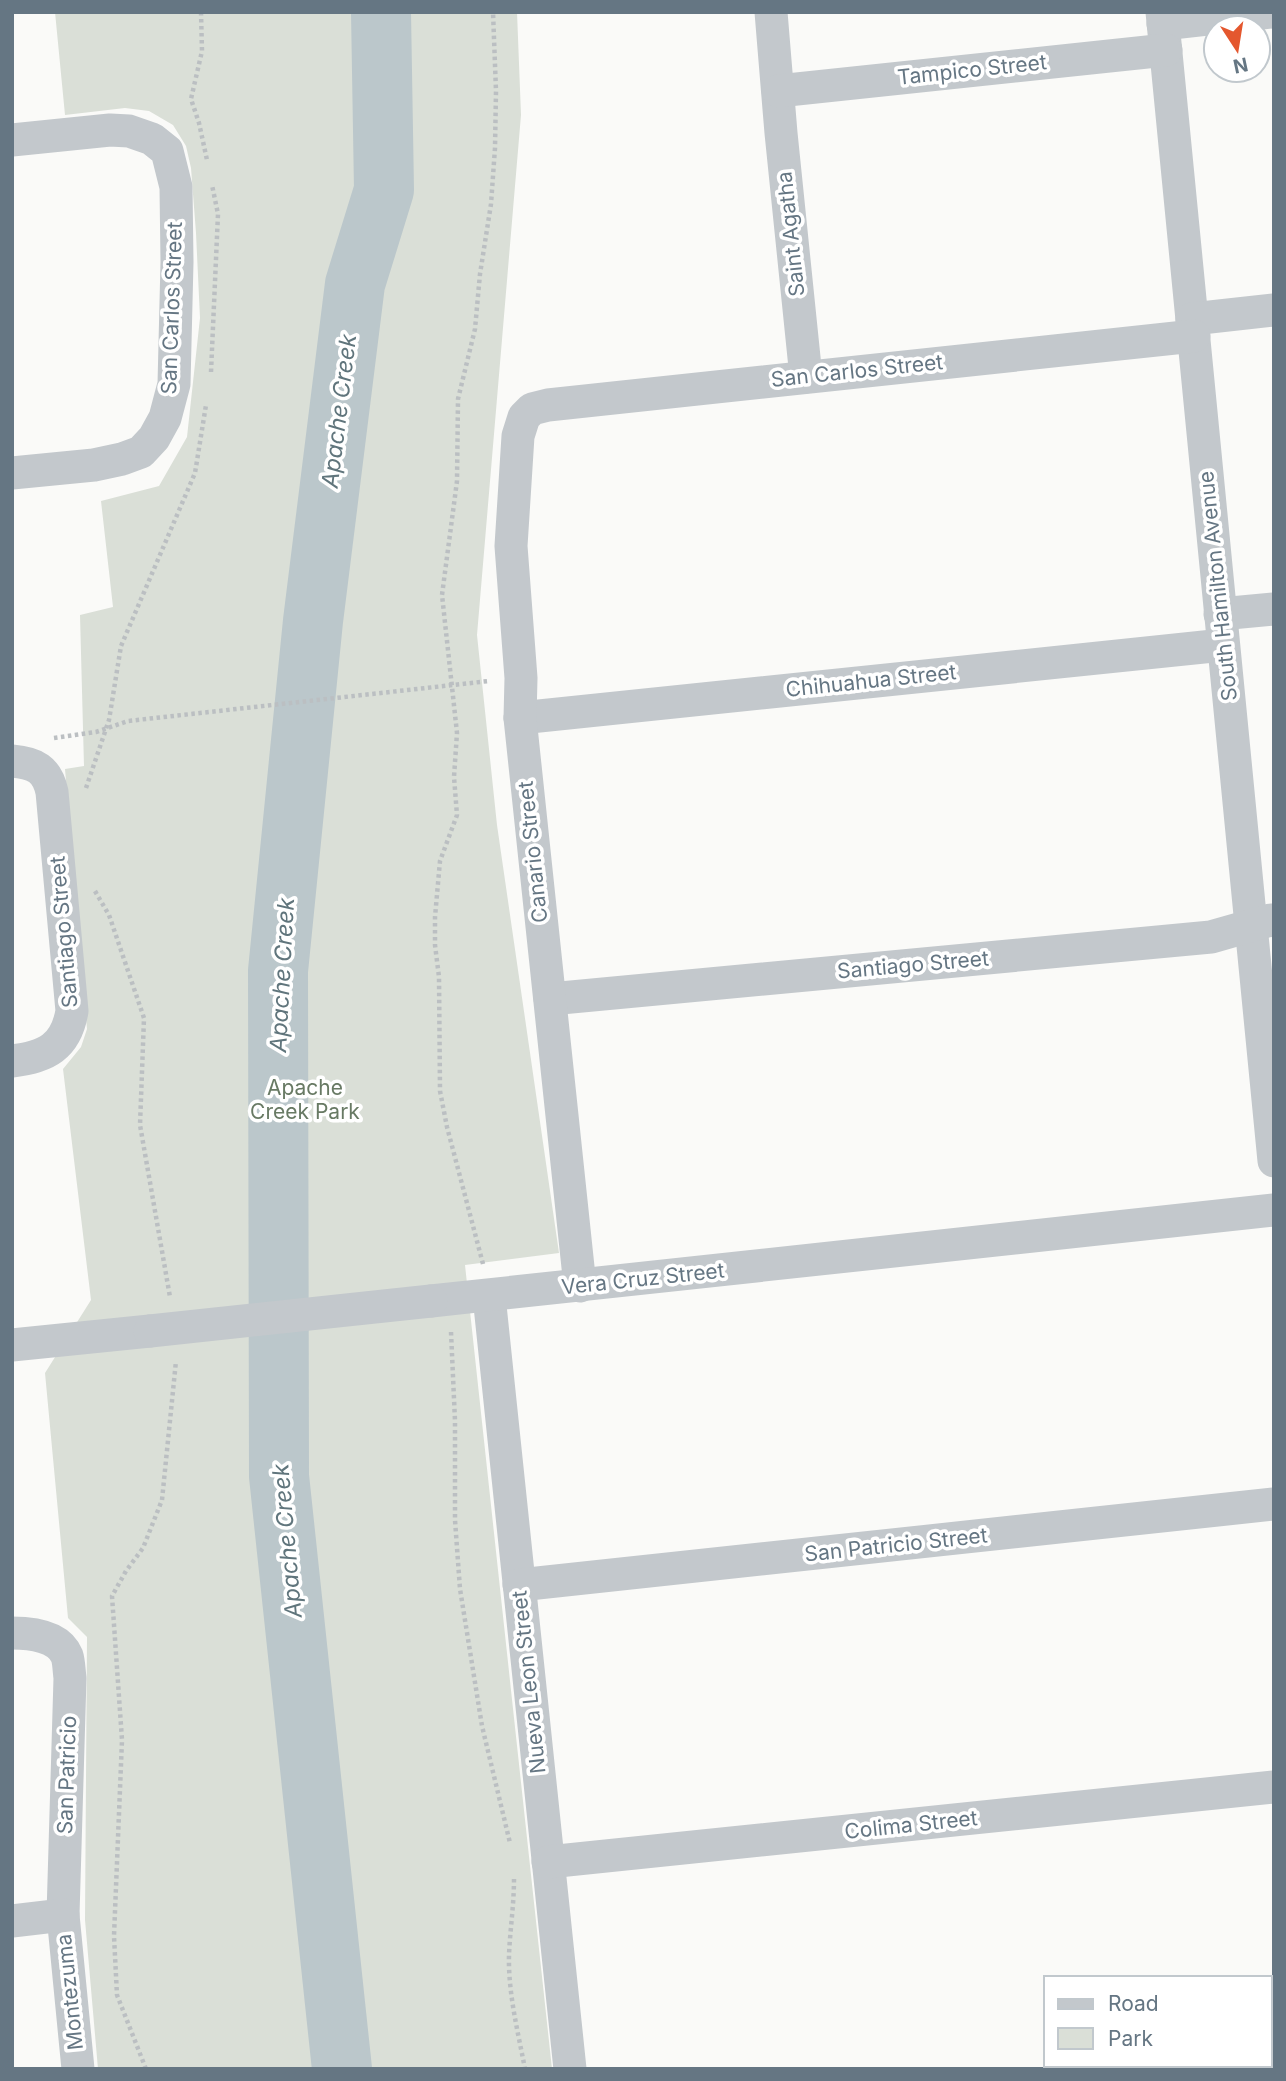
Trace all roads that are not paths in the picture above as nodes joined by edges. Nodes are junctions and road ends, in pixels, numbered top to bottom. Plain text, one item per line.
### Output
1 (771, 12) edge
2 (1272, 12) edge
3 (1164, 29) edge
4 (778, 91) junction
5 (12, 140) edge
6 (1274, 310) edge
7 (1193, 328) junction
8 (806, 377) junction
9 (524, 417) joint
10 (12, 473) edge
11 (1274, 609) edge
12 (1222, 629) junction
13 (520, 718) junction
14 (23, 764) edge
15 (1263, 922) edge
16 (550, 999) junction
17 (12, 1061) edge
18 (1274, 1161) edge
19 (1274, 1210) edge
20 (580, 1286) junction
21 (489, 1296) junction
22 (12, 1345) edge
23 (1274, 1504) edge
24 (519, 1585) junction
25 (12, 1633) edge
26 (1274, 1787) edge
27 (548, 1862) junction
28 (63, 1915) junction
29 (12, 1921) edge
30 (78, 2069) edge
31 (569, 2069) edge

1 - 4 street, Saint Agatha
2 - 3 street, Tampico Street
3 - 4 street, Tampico Street
3 - 7 street, South Hamilton Avenue
4 - 8 street, Saint Agatha
5 - 10 street, San Carlos Street
6 - 7 street, San Carlos Street
7 - 8 street, San Carlos Street
7 - 12 street, South Hamilton Avenue
8 - 9 street, San Carlos Street
9 - 13 street, Canario Street
11 - 12 street, Chihuahua Street
12 - 13 street, Chihuahua Street
12 - 15 street, South Hamilton Avenue
13 - 16 street, Canario Street
14 - 17 street, Santiago Street
15 - 16 street, Santiago Street
15 - 18 street, South Hamilton Avenue
16 - 20 street, Canario Street
19 - 20 street, Vera Cruz Street
20 - 21 street, Vera Cruz Street
21 - 22 street, Vera Cruz Street, bridge
21 - 24 street, Nueva Leon Street
23 - 24 street, San Patricio Street
24 - 27 street, Nueva Leon Street
25 - 28 street, San Patricio
26 - 27 street, Colima Street
27 - 31 street, Nueva Leon Street
28 - 29 street
28 - 30 street, Montezuma

